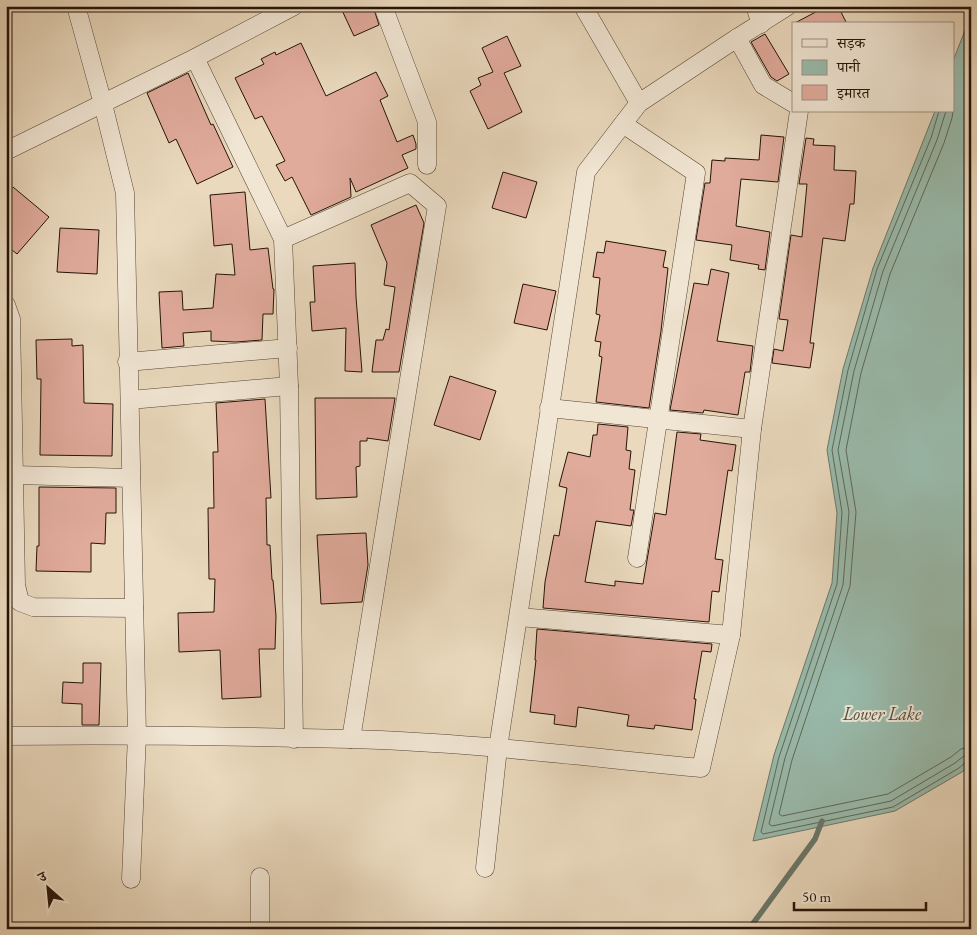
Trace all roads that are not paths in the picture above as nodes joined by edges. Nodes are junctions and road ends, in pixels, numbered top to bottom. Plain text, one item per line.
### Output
1 (76, 6) edge
2 (294, 6) edge
3 (383, 6) edge
4 (583, 6) edge
5 (754, 6) edge
6 (788, 6) edge
7 (761, 24) junction
8 (737, 38) junction
9 (195, 58) junction
10 (792, 102) edge
11 (639, 103) junction
12 (103, 104) junction
13 (799, 112) edge
14 (623, 124) junction
15 (6, 151) edge
16 (427, 165) dead end
17 (283, 239) junction
18 (6, 305) edge
19 (288, 348) junction
20 (127, 362) junction
21 (290, 386) junction
22 (130, 400) junction
23 (550, 408) junction
24 (657, 419) junction
25 (752, 428) junction
26 (14, 475) junction
27 (131, 478) junction
28 (637, 558) dead end
29 (134, 608) junction
30 (519, 617) junction
31 (732, 635) junction
32 (137, 735) junction
33 (6, 736) edge
34 (294, 739) junction
35 (351, 739) junction
36 (498, 748) junction
37 (485, 868) dead end
38 (260, 877) dead end
39 (131, 879) dead end
40 (260, 929) edge

1 - 12 street
2 - 9 street
3 - 16 street
4 - 11 street
5 - 7 street
6 - 7 street
7 - 8 street
8 - 10 street
8 - 11 street
9 - 12 street
9 - 17 street
11 - 14 street
12 - 15 street
12 - 20 street
13 - 25 street
14 - 23 street
14 - 24 street
17 - 19 street
17 - 35 street
18 - 26 street
19 - 20 street
19 - 21 street
20 - 22 street
21 - 22 street
21 - 34 street
22 - 27 street
23 - 24 street
23 - 30 street
24 - 25 street
24 - 28 street
25 - 31 street
26 - 27 street
26 - 29 street
27 - 29 street
29 - 32 street
30 - 31 street
30 - 36 street
31 - 36 street
32 - 33 street
32 - 34 street
32 - 39 street
34 - 35 street
35 - 36 street
36 - 37 street
38 - 40 street

